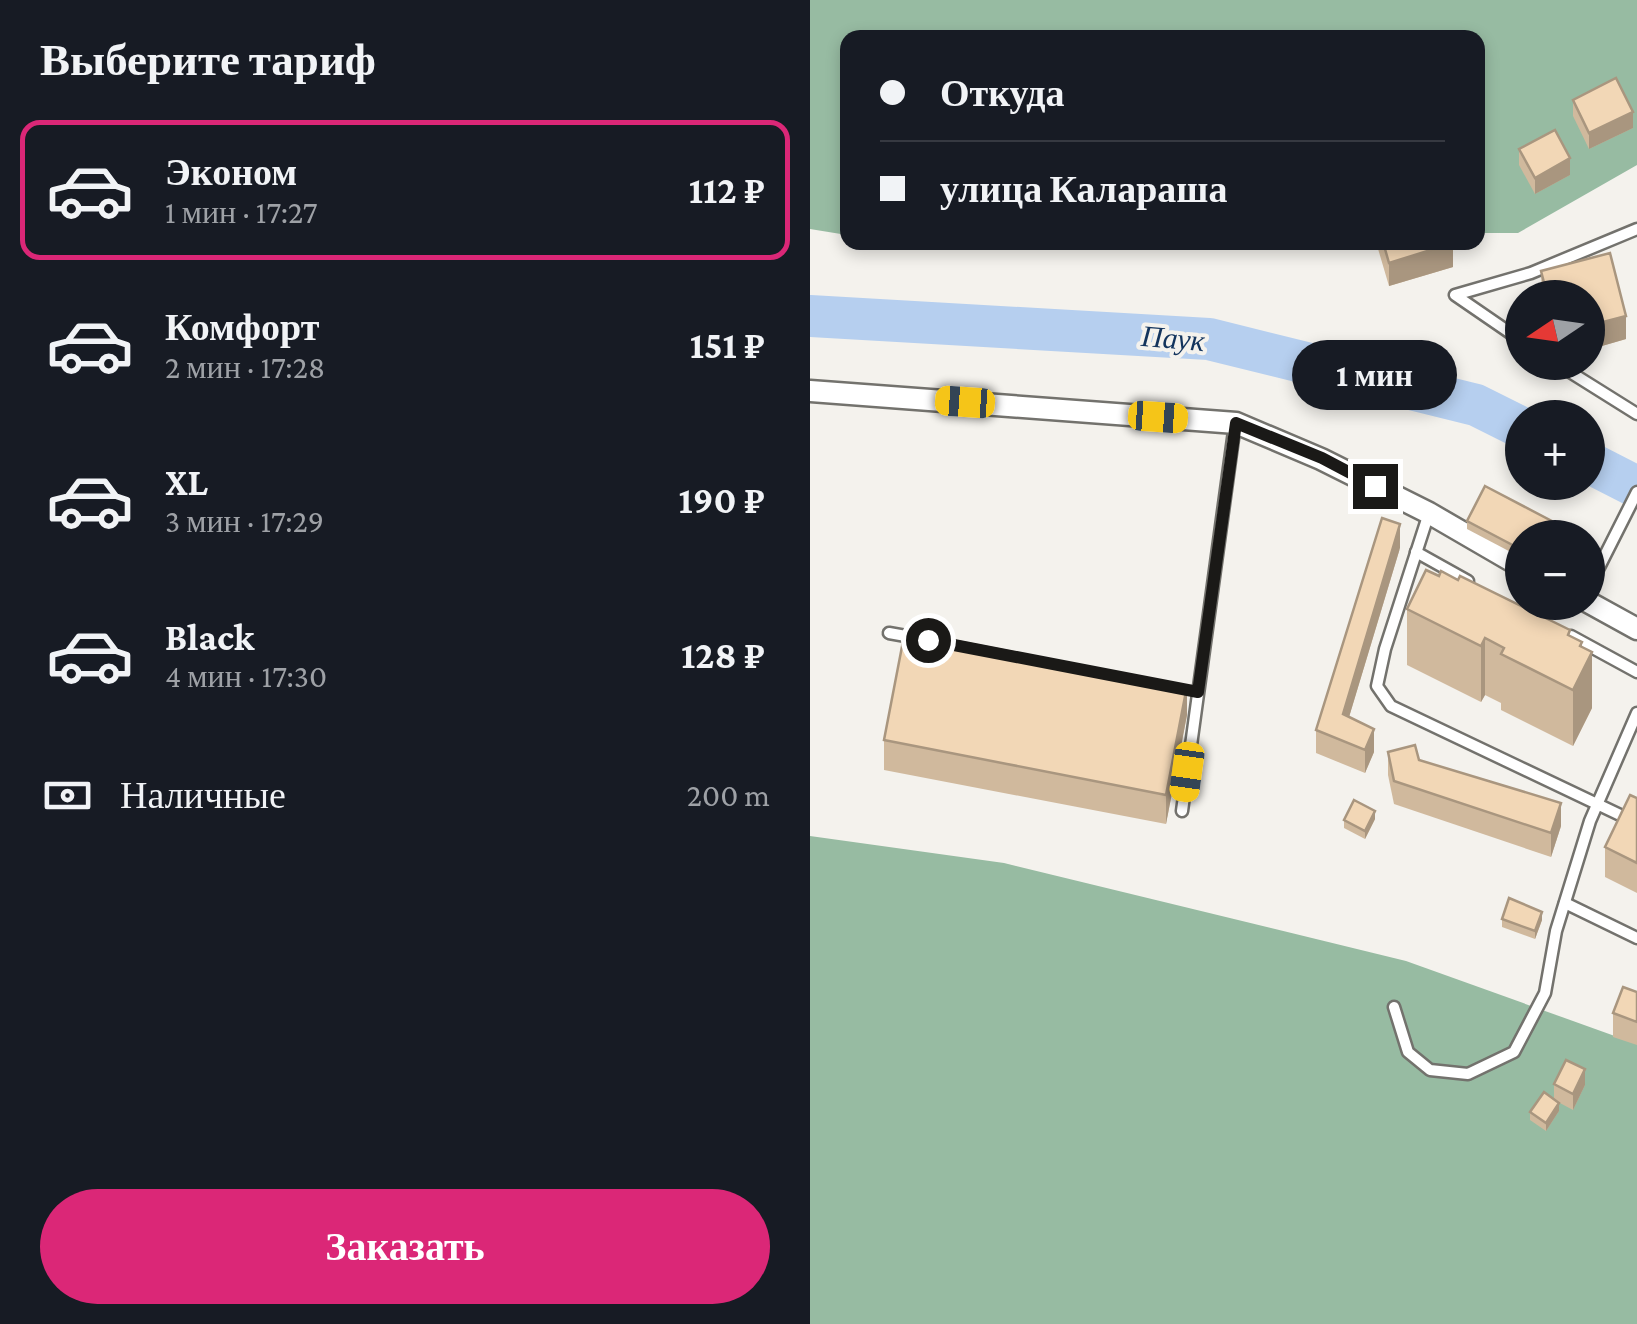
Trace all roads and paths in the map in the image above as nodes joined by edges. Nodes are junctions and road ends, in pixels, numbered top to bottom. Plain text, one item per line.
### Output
1 (1637, 228) edge
2 (1505, 329) edge
3 (1583, 380) edge
4 (810, 391) edge
5 (1637, 414) edge
6 (1236, 423) junction
7 (1637, 492) edge
8 (1429, 512) junction
9 (1416, 552) junction
10 (1605, 555) edge
11 (1505, 557) edge
12 (1484, 589) edge
13 (1605, 611) edge
14 (1552, 626) edge
15 (1637, 629) edge
16 (889, 633) dead end
17 (928, 640) edge
18 (1637, 672) edge
19 (1179, 688) edge
20 (1198, 692) junction
21 (1637, 713) edge
22 (1598, 804) junction
23 (1182, 811) dead end
24 (1637, 823) edge
25 (1565, 903) junction
26 (1637, 938) edge
27 (1394, 1007) dead end

1 - 2 lane
3 - 5 lane
4 - 6 street
6 - 8 street
6 - 20 lane
7 - 10 lane
8 - 9 lane
8 - 11 street
9 - 12 lane
9 - 22 lane
13 - 15 street
14 - 18 lane
16 - 17 lane
19 - 20 lane
20 - 23 lane
21 - 22 lane
22 - 24 lane
22 - 25 lane
25 - 26 lane
25 - 27 lane

